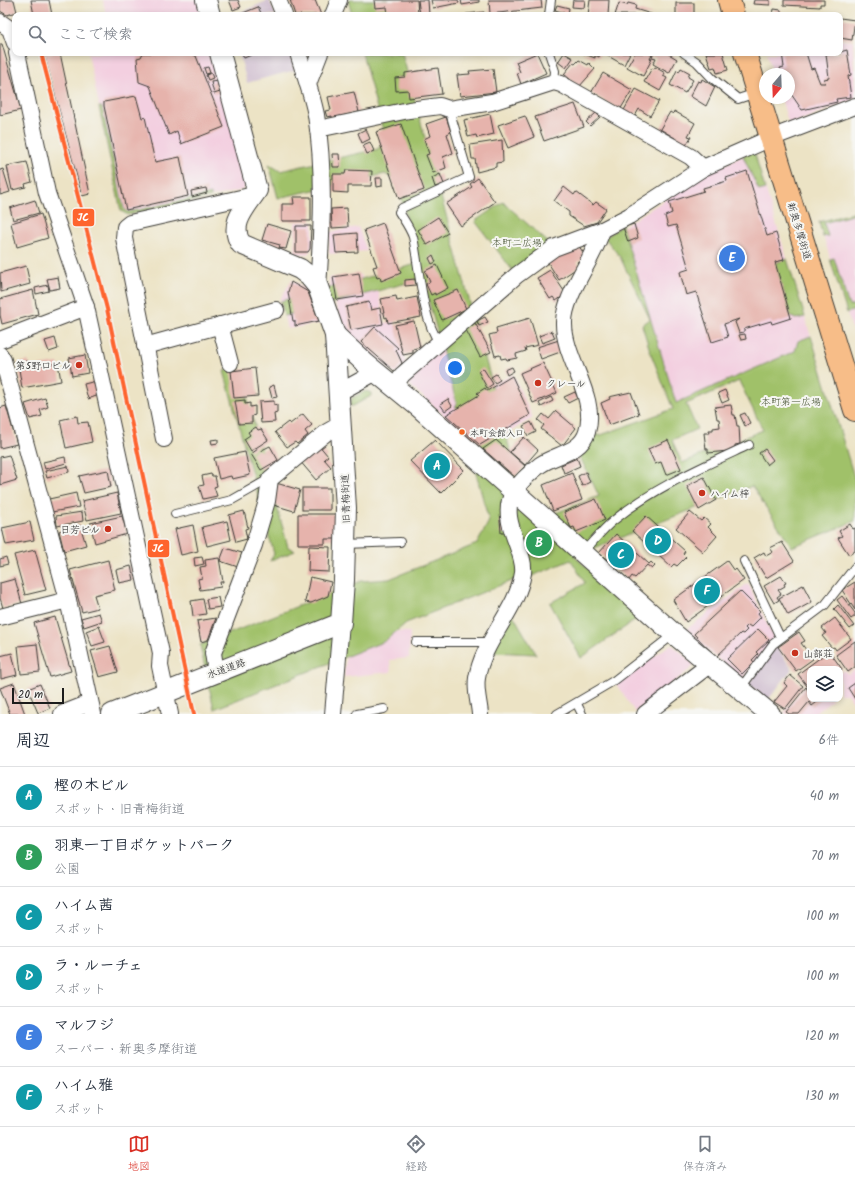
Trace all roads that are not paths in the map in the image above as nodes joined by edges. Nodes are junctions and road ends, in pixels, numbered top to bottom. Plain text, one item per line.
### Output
1 (278, 0) edge
2 (339, 0) edge
3 (550, 0) edge
4 (729, 0) edge
5 (283, 12) edge
6 (334, 12) edge
7 (549, 12) edge
8 (732, 12) edge
9 (0, 22) edge
10 (12, 35) edge
11 (18, 56) edge
12 (221, 56) edge
13 (299, 56) edge
14 (319, 56) edge
15 (551, 56) edge
16 (689, 56) edge
17 (746, 56) edge
18 (554, 82) junction
19 (308, 84) junction
20 (757, 92) junction
21 (855, 106) edge
22 (449, 108) junction
23 (318, 130) junction
24 (771, 138) junction
25 (703, 168) junction
26 (254, 195) junction
27 (602, 230) junction
28 (318, 287) junction
29 (86, 307) junction
30 (276, 310) dead end
31 (220, 326) junction
32 (335, 335) junction
33 (0, 340) edge
34 (439, 342) junction
35 (145, 346) junction
36 (0, 355) edge
37 (230, 363) dead end
38 (376, 372) junction
39 (394, 387) junction
40 (338, 393) junction
41 (855, 410) edge
42 (341, 424) junction
43 (164, 439) dead end
44 (749, 445) dead end
45 (270, 479) junction
46 (514, 492) junction
47 (175, 514) dead end
48 (400, 542) dead end
49 (345, 544) junction
50 (582, 553) junction
51 (744, 561) dead end
52 (855, 567) edge
53 (68, 600) junction
54 (0, 617) edge
55 (341, 623) junction
56 (674, 634) junction
57 (780, 637) junction
58 (416, 642) dead end
59 (492, 642) junction
60 (709, 665) junction
61 (216, 672) junction
62 (740, 689) junction
63 (165, 692) junction
64 (577, 704) junction
65 (92, 709) edge
66 (384, 709) dead end
67 (62, 714) edge
68 (112, 714) edge
69 (170, 714) edge
70 (333, 714) edge
71 (357, 714) edge
72 (480, 714) edge
73 (557, 714) edge
74 (582, 714) edge
75 (645, 714) edge
76 (770, 714) edge

1 - 5 street
2 - 6 street
3 - 7 lane
4 - 8 main road
9 - 10 street
11 - 29 street
12 - 26 street
13 - 19 street
14 - 19 street
15 - 18 lane
16 - 20 lane
17 - 20 main road, 新奥多摩街道
18 - 22 street
18 - 25 street
19 - 23 street
20 - 24 main road, 新奥多摩街道
21 - 24 street
22 - 23 street
22 - 34 lane
23 - 28 street
24 - 25 street
24 - 41 main road, 新奥多摩街道
25 - 27 street
26 - 28 street
26 - 35 street
27 - 34 street
27 - 46 street
28 - 32 street, 旧青梅街道
29 - 33 street
29 - 63 street
30 - 31 street
31 - 35 street
31 - 37 street
32 - 38 street
32 - 40 street, 旧青梅街道
34 - 39 street
35 - 43 street
36 - 53 street
38 - 39 street
38 - 40 street
39 - 46 street
40 - 42 street, 旧青梅街道
42 - 45 street
42 - 49 street, 旧青梅街道
44 - 50 lane
45 - 47 lane
45 - 61 street
46 - 50 street
46 - 59 street
48 - 49 lane
49 - 55 street, 旧青梅街道
50 - 56 street
51 - 57 lane
52 - 57 lane
53 - 54 street
53 - 65 street
55 - 61 street, 水道道路
55 - 70 street, 旧青梅街道
56 - 60 street
56 - 64 lane
57 - 62 lane
58 - 59 lane
59 - 72 street
60 - 62 street
60 - 75 street
61 - 63 street, 水道道路
62 - 76 street
63 - 68 street, 水道道路
63 - 69 street
64 - 73 lane
64 - 74 lane
65 - 67 street
66 - 71 lane

